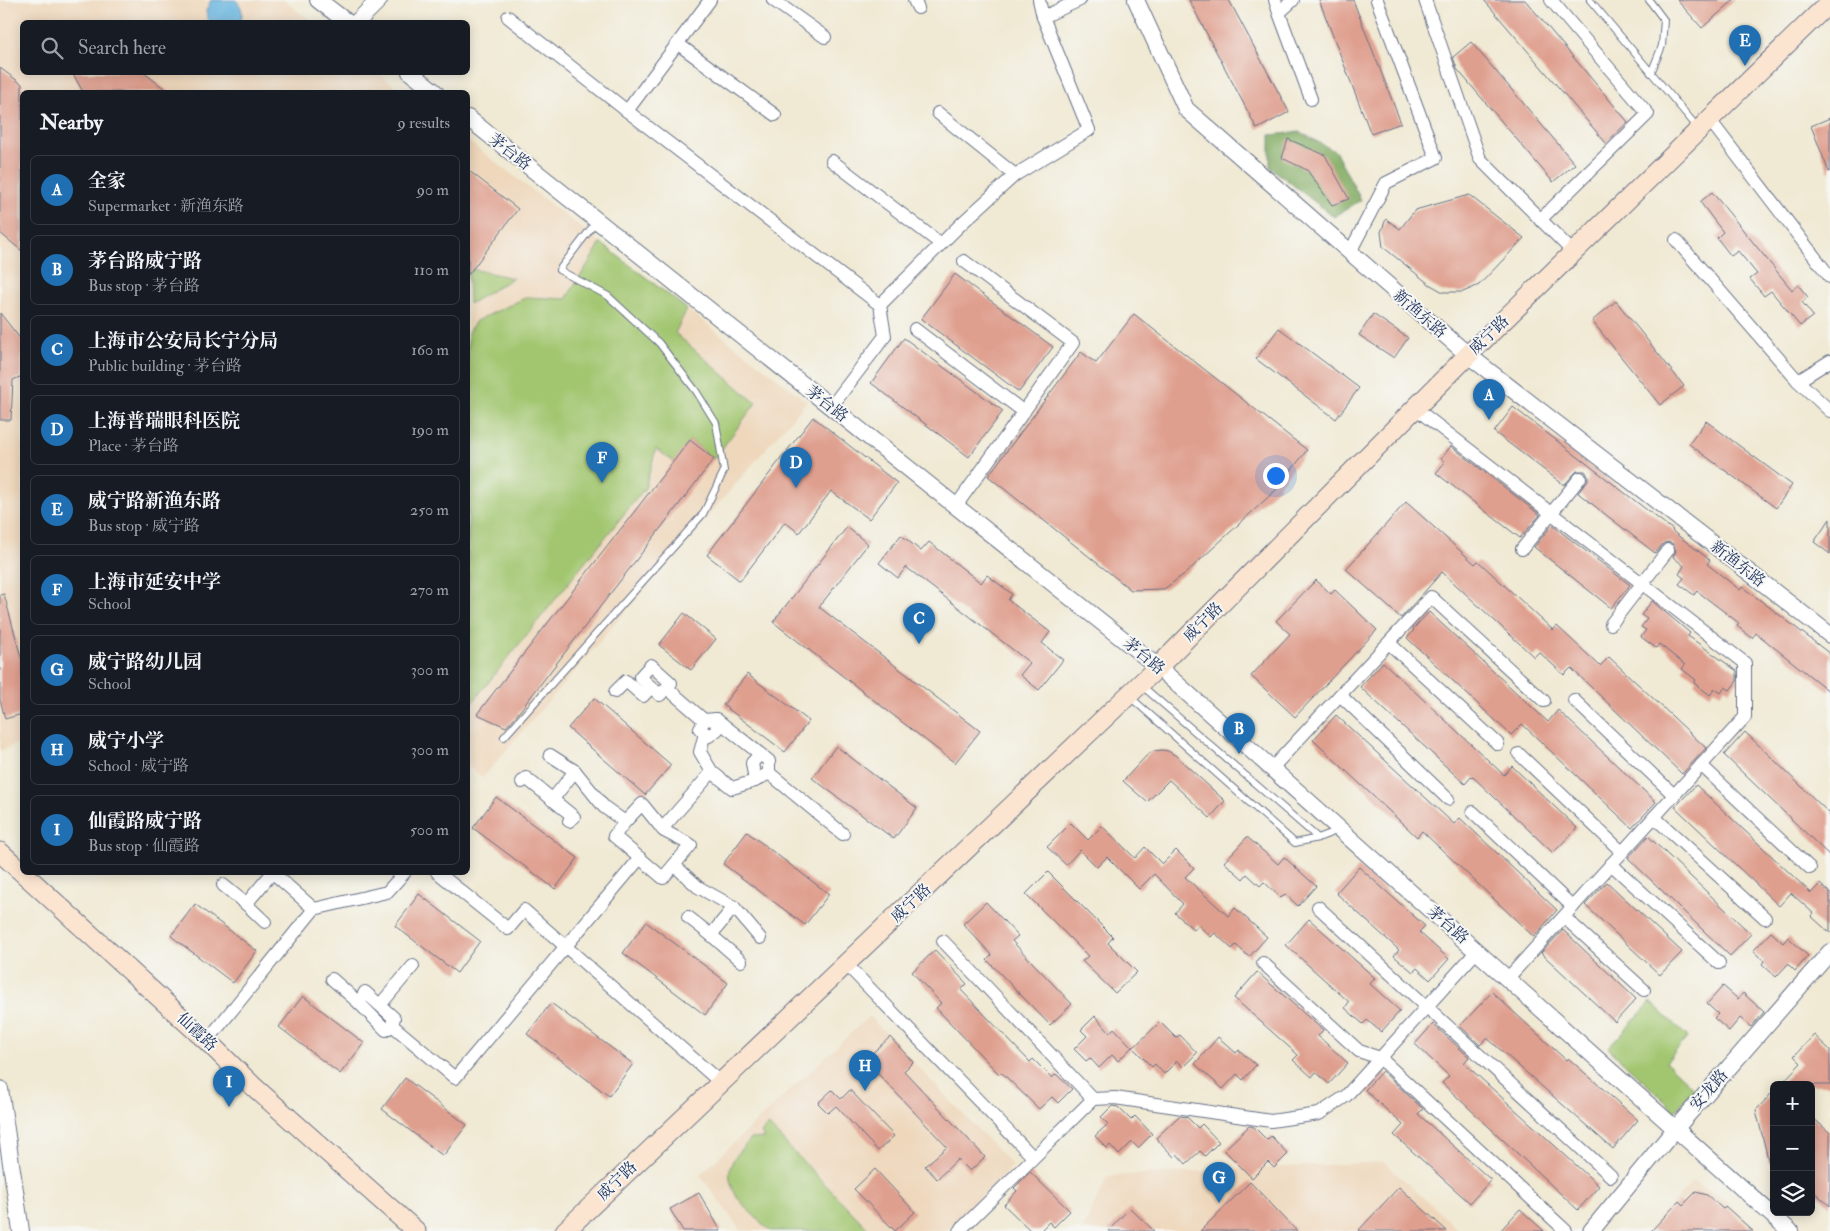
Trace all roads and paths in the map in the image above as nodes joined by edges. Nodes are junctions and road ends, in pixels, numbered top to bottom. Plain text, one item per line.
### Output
1 (318, 0) edge
2 (379, 0) edge
3 (710, 0) edge
4 (773, 0) edge
5 (1040, 0) edge
6 (1080, 0) edge
7 (1136, 0) edge
8 (1293, 0) edge
9 (1377, 0) edge
10 (1425, 0) edge
11 (1551, 0) edge
12 (1590, 0) edge
13 (1649, 0) edge
14 (1830, 2) edge
15 (1277, 6) edge
16 (508, 17) dead end
17 (1043, 17) junction
18 (344, 20) edge
19 (360, 20) edge
20 (825, 37) dead end
21 (678, 44) junction
22 (1651, 73) junction
23 (414, 75) edge
24 (432, 90) edge
25 (1311, 99) dead end
26 (627, 111) junction
27 (938, 114) dead end
28 (776, 115) dead end
29 (470, 120) edge
30 (1704, 124) junction
31 (832, 161) dead end
32 (1015, 175) junction
33 (1540, 220) junction
34 (597, 221) junction
35 (1676, 240) dead end
36 (941, 244) junction
37 (1350, 252) junction
38 (1573, 252) junction
39 (964, 261) dead end
40 (1830, 278) edge
41 (880, 305) junction
42 (915, 329) dead end
43 (1468, 355) junction
44 (1830, 361) edge
45 (1798, 381) junction
46 (831, 407) junction
47 (1415, 408) junction
48 (1830, 411) edge
49 (1024, 412) junction
50 (1580, 478) dead end
51 (956, 506) junction
52 (1551, 513) junction
53 (1522, 549) dead end
54 (1668, 550) dead end
55 (1642, 583) junction
56 (1611, 624) dead end
57 (1830, 635) edge
58 (1388, 643) junction
59 (1158, 667) junction
60 (651, 687) junction
61 (667, 688) junction
62 (1134, 690) junction
63 (615, 692) dead end
64 (1340, 695) junction
65 (1574, 700) dead end
66 (1544, 701) dead end
67 (708, 724) junction
68 (504, 737) dead end
69 (1498, 744) dead end
70 (760, 754) junction
71 (1519, 754) dead end
72 (550, 755) dead end
73 (1701, 765) junction
74 (1272, 768) junction
75 (575, 771) junction
76 (712, 772) junction
77 (769, 773) junction
78 (756, 781) junction
79 (522, 782) dead end
80 (1674, 795) junction
81 (1448, 799) dead end
82 (552, 800) junction
83 (1473, 812) dead end
84 (1654, 818) junction
85 (569, 821) dead end
86 (625, 822) junction
87 (662, 829) junction
88 (1341, 829) junction
89 (843, 834) dead end
90 (1318, 838) junction
91 (0, 852) edge
92 (1622, 852) junction
93 (640, 858) junction
94 (1612, 864) junction
95 (674, 865) junction
96 (1810, 868) dead end
97 (20, 870) edge
98 (25, 875) edge
99 (270, 875) edge
100 (274, 875) edge
101 (403, 875) edge
102 (441, 875) edge
103 (223, 885) dead end
104 (246, 904) junction
105 (1573, 906) junction
106 (734, 907) junction
107 (1318, 907) dead end
108 (314, 909) junction
109 (688, 917) dead end
110 (1564, 917) junction
111 (1765, 918) dead end
112 (266, 922) dead end
113 (711, 935) junction
114 (760, 938) dead end
115 (943, 942) dead end
116 (566, 946) junction
117 (1477, 951) junction
118 (1830, 952) edge
119 (741, 961) dead end
120 (1263, 963) dead end
121 (1719, 963) dead end
122 (846, 964) junction
123 (413, 966) dead end
124 (1508, 978) junction
125 (332, 979) dead end
126 (1644, 990) dead end
127 (358, 1003) junction
128 (380, 1005) junction
129 (1427, 1006) junction
130 (392, 1025) junction
131 (208, 1041) junction
132 (1380, 1058) junction
133 (721, 1083) junction
134 (0, 1089) edge
135 (1093, 1100) junction
136 (1676, 1128) junction
137 (1033, 1158) junction
138 (1611, 1176) dead end
139 (21, 1231) edge
140 (416, 1231) edge
141 (565, 1231) edge
142 (959, 1231) edge
143 (1566, 1231) edge
144 (1591, 1231) edge
145 (1790, 1231) edge

1 - 18 street
2 - 19 street
3 - 21 street
4 - 20 street
5 - 17 street
6 - 17 street
7 - 37 street, 新渔东路
8 - 15 street
9 - 37 street
10 - 33 street
11 - 33 street
12 - 22 lane
13 - 22 lane
14 - 30 main road, 威宁路
15 - 25 street
16 - 26 street
17 - 32 street
21 - 26 street
21 - 28 street
22 - 30 lane
23 - 24 street
26 - 41 street
27 - 32 street
29 - 34 street, 茅台路
30 - 38 main road, 威宁路
30 - 40 street
31 - 36 street
32 - 36 street
33 - 38 street
34 - 46 street, 茅台路
34 - 68 lane
35 - 45 street
36 - 41 street
37 - 43 street, 新渔东路
38 - 43 main road, 威宁路
39 - 49 street
41 - 46 street
42 - 49 street
43 - 47 main road, 威宁路
43 - 57 street, 新渔东路
44 - 45 street
45 - 48 street
46 - 51 street, 茅台路
47 - 52 street
47 - 59 main road, 威宁路
49 - 51 street
50 - 52 street
51 - 59 street, 茅台路
52 - 53 street
52 - 55 street
54 - 55 street
55 - 56 street
55 - 73 street
58 - 64 street
58 - 66 street
58 - 69 street
59 - 62 main road, 威宁路
59 - 74 street, 茅台路
60 - 61 street
60 - 61 street
60 - 63 street
61 - 67 street
62 - 90 lane
62 - 90 lane
62 - 122 main road, 威宁路
64 - 74 street
64 - 81 street
65 - 80 street
67 - 70 street
67 - 76 street
70 - 77 street
70 - 78 street
71 - 92 street
72 - 75 street
73 - 80 street
73 - 96 street
74 - 88 street, 茅台路
75 - 82 street
75 - 86 street
76 - 78 street
76 - 87 street
77 - 78 street
77 - 89 street
79 - 82 street
80 - 84 street
82 - 85 street
83 - 105 street
84 - 92 street
84 - 111 street
86 - 87 street
86 - 93 street
87 - 95 street
88 - 90 lane
88 - 117 street, 茅台路
91 - 97 main road, 仙霞路
92 - 94 street
93 - 95 street
93 - 116 street
94 - 105 street
94 - 121 street
95 - 106 street
98 - 131 main road, 仙霞路
99 - 104 street
100 - 108 street
101 - 108 street
102 - 116 street
103 - 104 street
104 - 112 street
105 - 110 street
106 - 113 street
106 - 114 street
107 - 129 street
108 - 131 street
109 - 113 street
110 - 124 street
110 - 126 street
113 - 119 street
115 - 135 street
116 - 130 street
116 - 133 street
117 - 124 street, 茅台路
117 - 129 street
118 - 136 street, 安龙路
120 - 132 street
122 - 133 main road, 威宁路
122 - 137 street
123 - 128 street
124 - 136 street, 茅台路
125 - 127 street
127 - 128 street
127 - 130 street
128 - 130 street
129 - 132 street
129 - 138 street
131 - 140 main road, 仙霞路
132 - 135 street
132 - 143 street
133 - 141 main road, 威宁路
134 - 139 street
135 - 137 street
136 - 144 street, 安龙路
136 - 145 street, 茅台路
137 - 142 street

